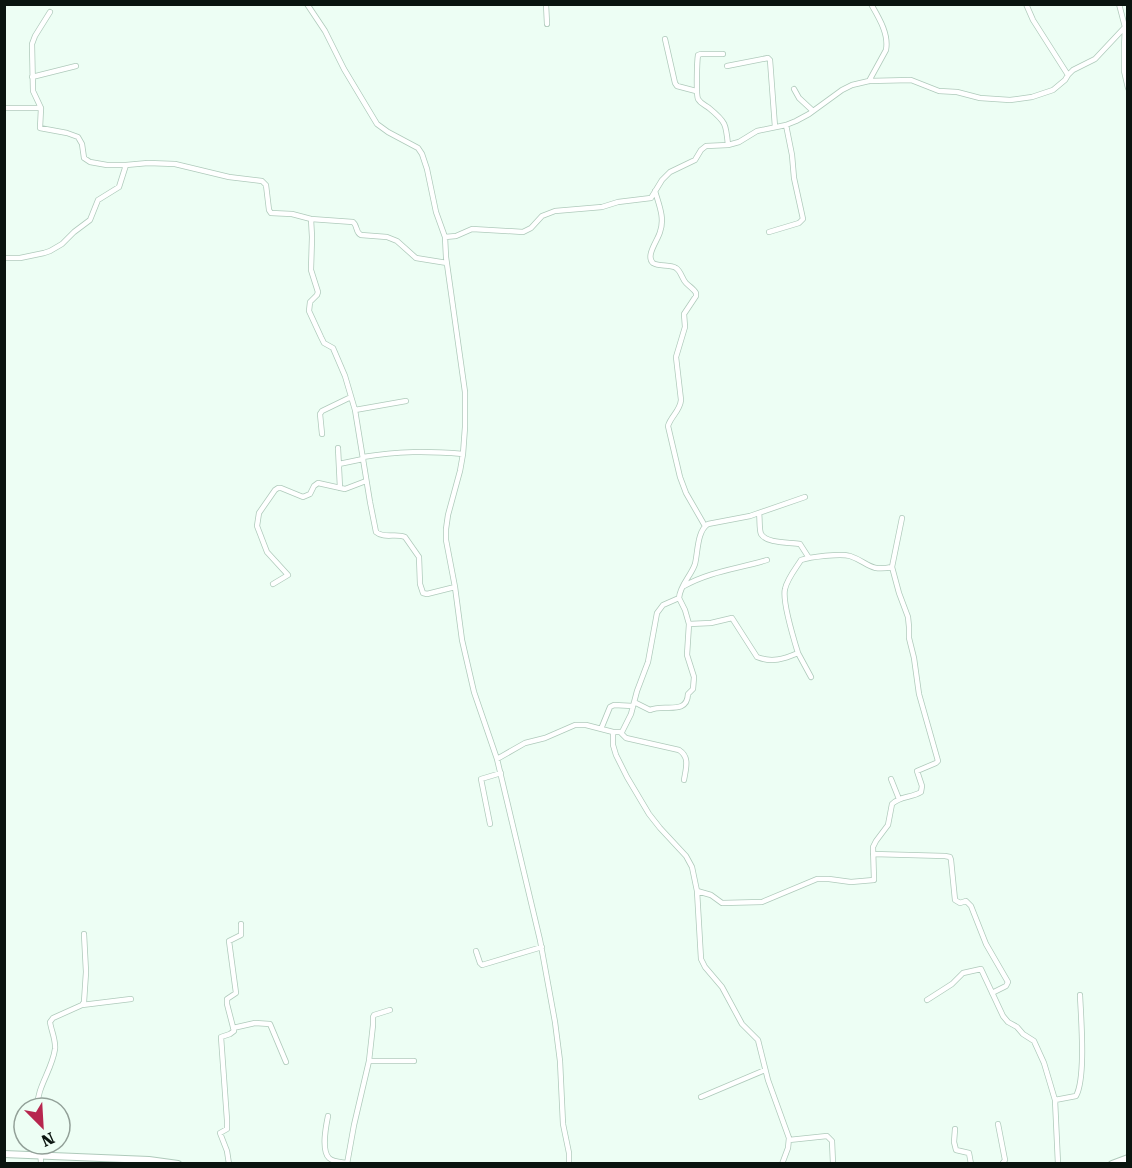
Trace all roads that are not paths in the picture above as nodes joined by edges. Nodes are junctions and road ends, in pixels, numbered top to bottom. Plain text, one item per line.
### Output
1 (307, 4) edge
2 (546, 4) edge
3 (871, 4) edge
4 (1026, 4) edge
5 (1119, 4) edge
6 (50, 12) dead end
7 (547, 24) dead end
8 (1126, 26) edge
9 (665, 39) dead end
10 (723, 54) dead end
11 (76, 66) dead end
12 (727, 66) dead end
13 (1068, 75) junction
14 (33, 77) junction
15 (869, 81) junction
16 (1128, 88) edge
17 (794, 89) dead end
18 (696, 91) junction
19 (4, 108) edge
20 (41, 108) junction
21 (813, 111) junction
22 (786, 125) junction
23 (775, 127) junction
24 (728, 145) junction
25 (126, 165) junction
26 (655, 191) junction
27 (311, 219) junction
28 (769, 232) dead end
29 (445, 237) junction
30 (4, 258) edge
31 (447, 262) junction
32 (351, 397) junction
33 (406, 401) dead end
34 (355, 410) junction
35 (322, 434) dead end
36 (338, 448) dead end
37 (464, 454) junction
38 (363, 458) junction
39 (339, 464) junction
40 (366, 480) junction
41 (340, 488) junction
42 (805, 497) dead end
43 (759, 513) junction
44 (902, 518) dead end
45 (705, 526) junction
46 (809, 558) junction
47 (767, 560) dead end
48 (892, 567) junction
49 (273, 584) dead end
50 (682, 586) junction
51 (455, 587) junction
52 (679, 598) junction
53 (689, 624) junction
54 (798, 653) junction
55 (811, 678) dead end
56 (634, 704) junction
57 (602, 729) junction
58 (613, 732) junction
59 (621, 733) junction
60 (497, 759) junction
61 (501, 773) junction
62 (891, 779) dead end
63 (684, 780) dead end
64 (899, 799) junction
65 (490, 824) dead end
66 (873, 854) junction
67 (697, 891) junction
68 (241, 924) dead end
69 (84, 934) dead end
70 (542, 947) junction
71 (476, 951) dead end
72 (992, 993) junction
73 (1080, 995) dead end
74 (131, 999) dead end
75 (927, 1000) dead end
76 (82, 1005) junction
77 (390, 1010) dead end
78 (233, 1028) junction
79 (369, 1061) junction
80 (414, 1061) dead end
81 (286, 1062) dead end
82 (765, 1070) junction
83 (39, 1096) edge
84 (701, 1097) dead end
85 (1054, 1100) junction
86 (328, 1116) dead end
87 (998, 1124) dead end
88 (955, 1129) dead end
89 (789, 1140) junction
90 (40, 1156) edge
91 (72, 1156) edge
92 (1128, 1158) edge
93 (347, 1163) edge
94 (41, 1164) edge
95 (178, 1164) edge
96 (229, 1164) edge
97 (569, 1164) edge
98 (782, 1164) edge
99 (832, 1164) edge
100 (971, 1164) edge
101 (1002, 1164) edge
102 (1058, 1164) edge
103 (1112, 1164) edge

1 - 29 street
2 - 7 street
3 - 15 street
4 - 13 street
5 - 8 street
6 - 14 street
8 - 13 street
8 - 16 street
9 - 18 street
10 - 18 street
11 - 14 street
12 - 23 street
13 - 15 street
14 - 20 street
15 - 21 street
17 - 21 street
18 - 24 street
19 - 20 street
20 - 25 street
21 - 22 street
22 - 23 street
22 - 28 street
23 - 24 street
24 - 26 street
25 - 27 street
25 - 30 street
26 - 29 street
26 - 45 street
27 - 31 street
27 - 32 street
29 - 31 street
31 - 37 street
32 - 34 street
32 - 35 street
33 - 34 street
34 - 38 street
36 - 39 street
37 - 38 street
37 - 51 street
38 - 39 street
38 - 40 street
39 - 41 street
40 - 41 street
40 - 51 street
41 - 49 street
42 - 43 street
43 - 45 street
43 - 46 street
44 - 48 street
45 - 50 street
46 - 48 street
46 - 54 street
47 - 50 street
48 - 64 street
50 - 52 street
51 - 60 street
52 - 53 street
52 - 56 street
53 - 54 street
53 - 56 street
54 - 55 street
56 - 57 street
56 - 59 street
57 - 58 street
57 - 60 street
58 - 59 street
58 - 67 street
59 - 63 street
60 - 61 street
61 - 65 street
61 - 70 street
62 - 64 street
64 - 66 street
66 - 67 street
66 - 72 street
67 - 82 street
68 - 78 street
69 - 76 street
70 - 71 street
70 - 97 street
72 - 75 street
72 - 85 street
73 - 85 street
74 - 76 street
76 - 83 street
77 - 79 street
78 - 81 street
78 - 96 street
79 - 80 street
79 - 93 street
82 - 84 street
82 - 89 street
85 - 102 street
86 - 93 street
87 - 101 street
88 - 100 street
89 - 98 street
89 - 99 street
90 - 94 street
91 - 95 street
92 - 103 street

